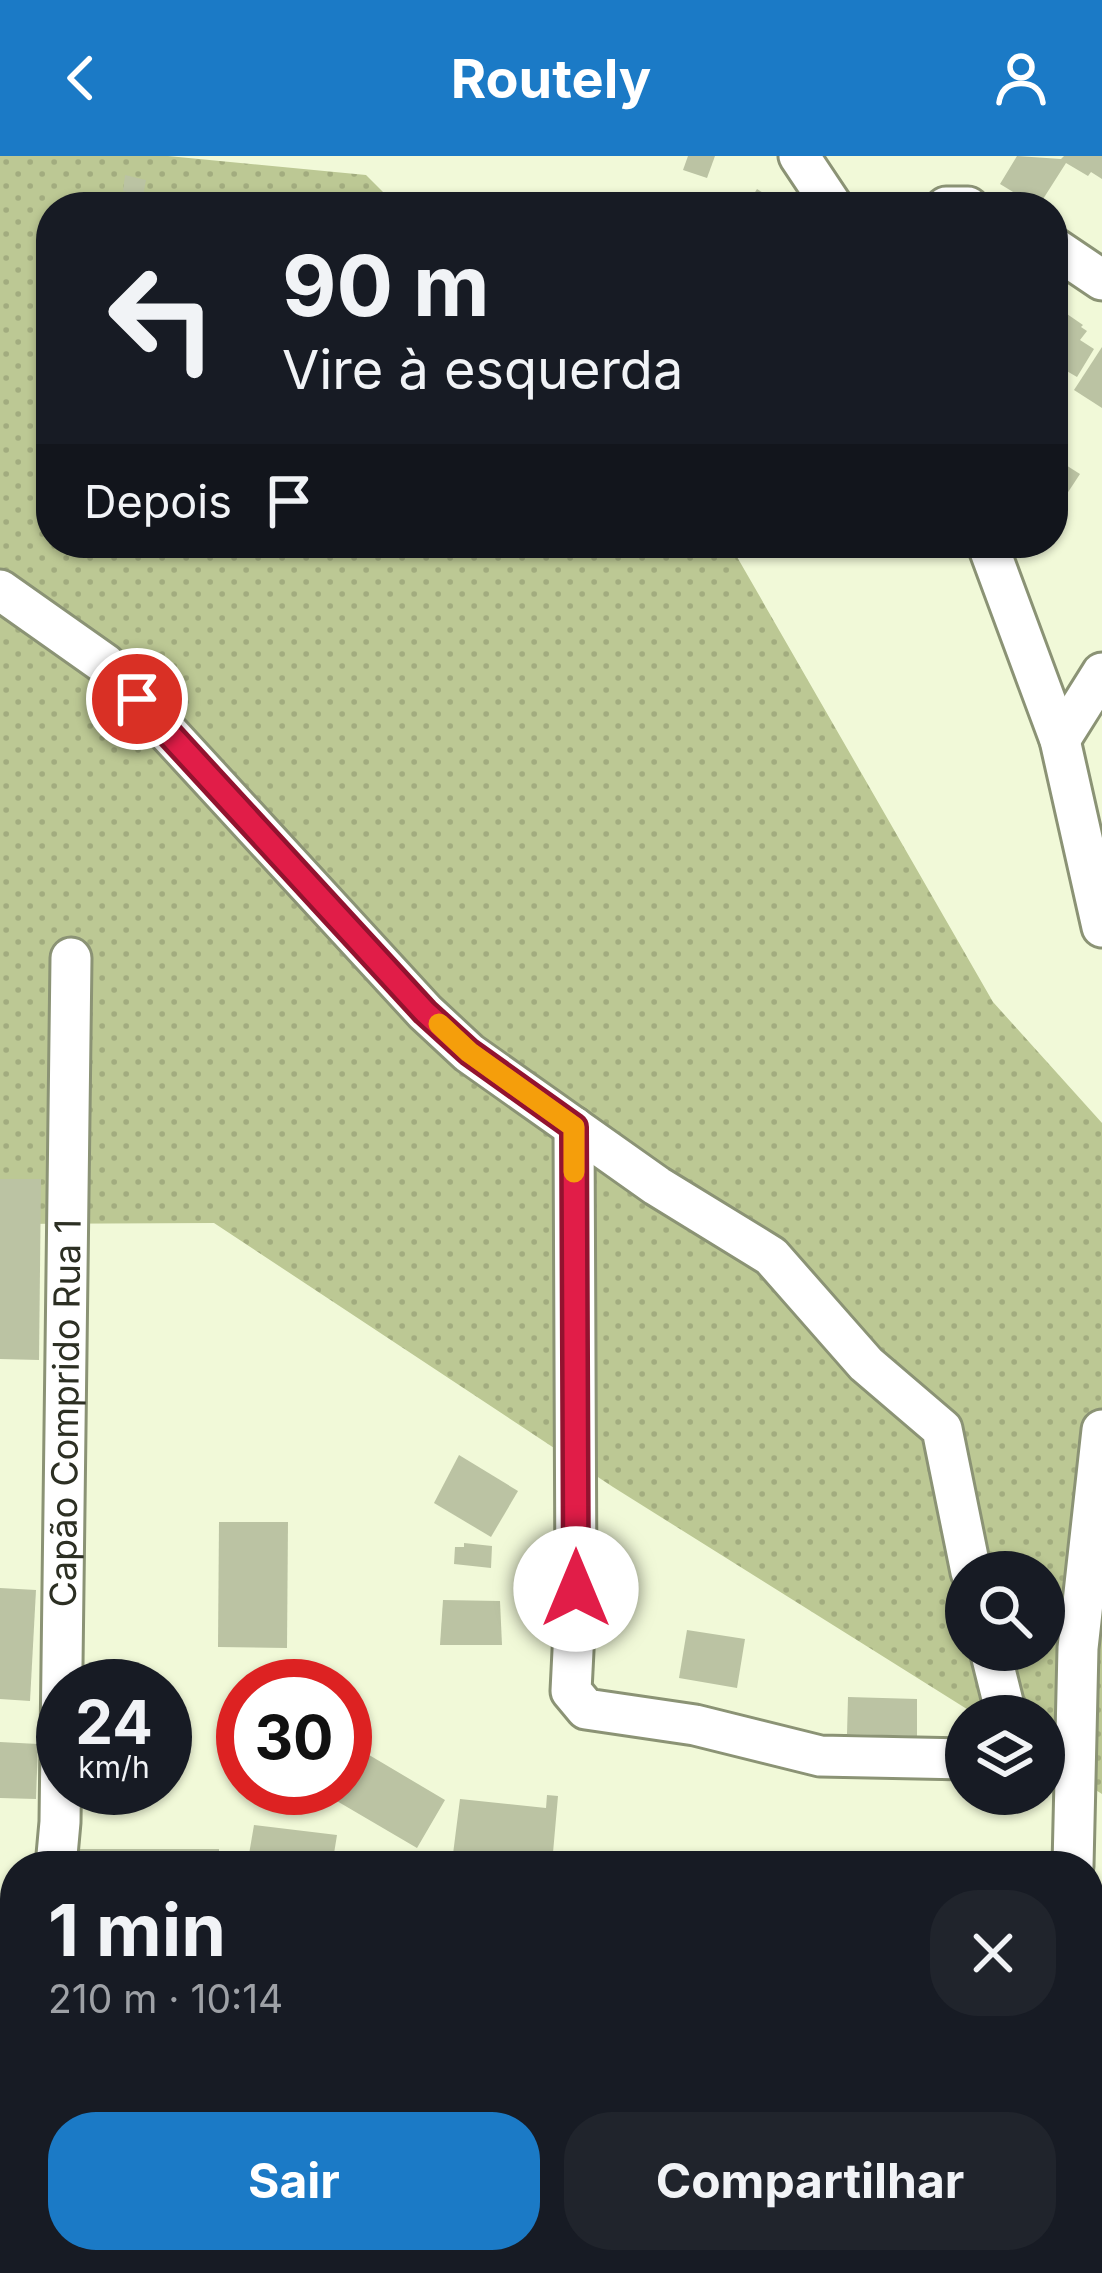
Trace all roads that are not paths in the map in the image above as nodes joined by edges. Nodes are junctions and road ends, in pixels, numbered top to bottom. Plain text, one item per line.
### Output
1 (800, 156) edge
2 (823, 192) edge
3 (1068, 257) edge
4 (1102, 280) edge
5 (993, 558) edge
6 (0, 590) edge
7 (1102, 673) edge
8 (1060, 740) junction
9 (1100, 911) edge
10 (71, 958) dead end
11 (574, 1127) junction
12 (1102, 1430) edge
13 (967, 1551) edge
14 (945, 1759) edge
15 (1065, 1794) edge
16 (1073, 1805) junction
17 (57, 1851) edge
18 (1073, 1851) edge

1 - 2 street
3 - 4 street
5 - 8 street
6 - 11 street
7 - 8 street
8 - 9 street
10 - 17 street, Capão Comprido Rua 1
11 - 13 street
11 - 14 street
12 - 16 street
15 - 16 street
16 - 18 street

